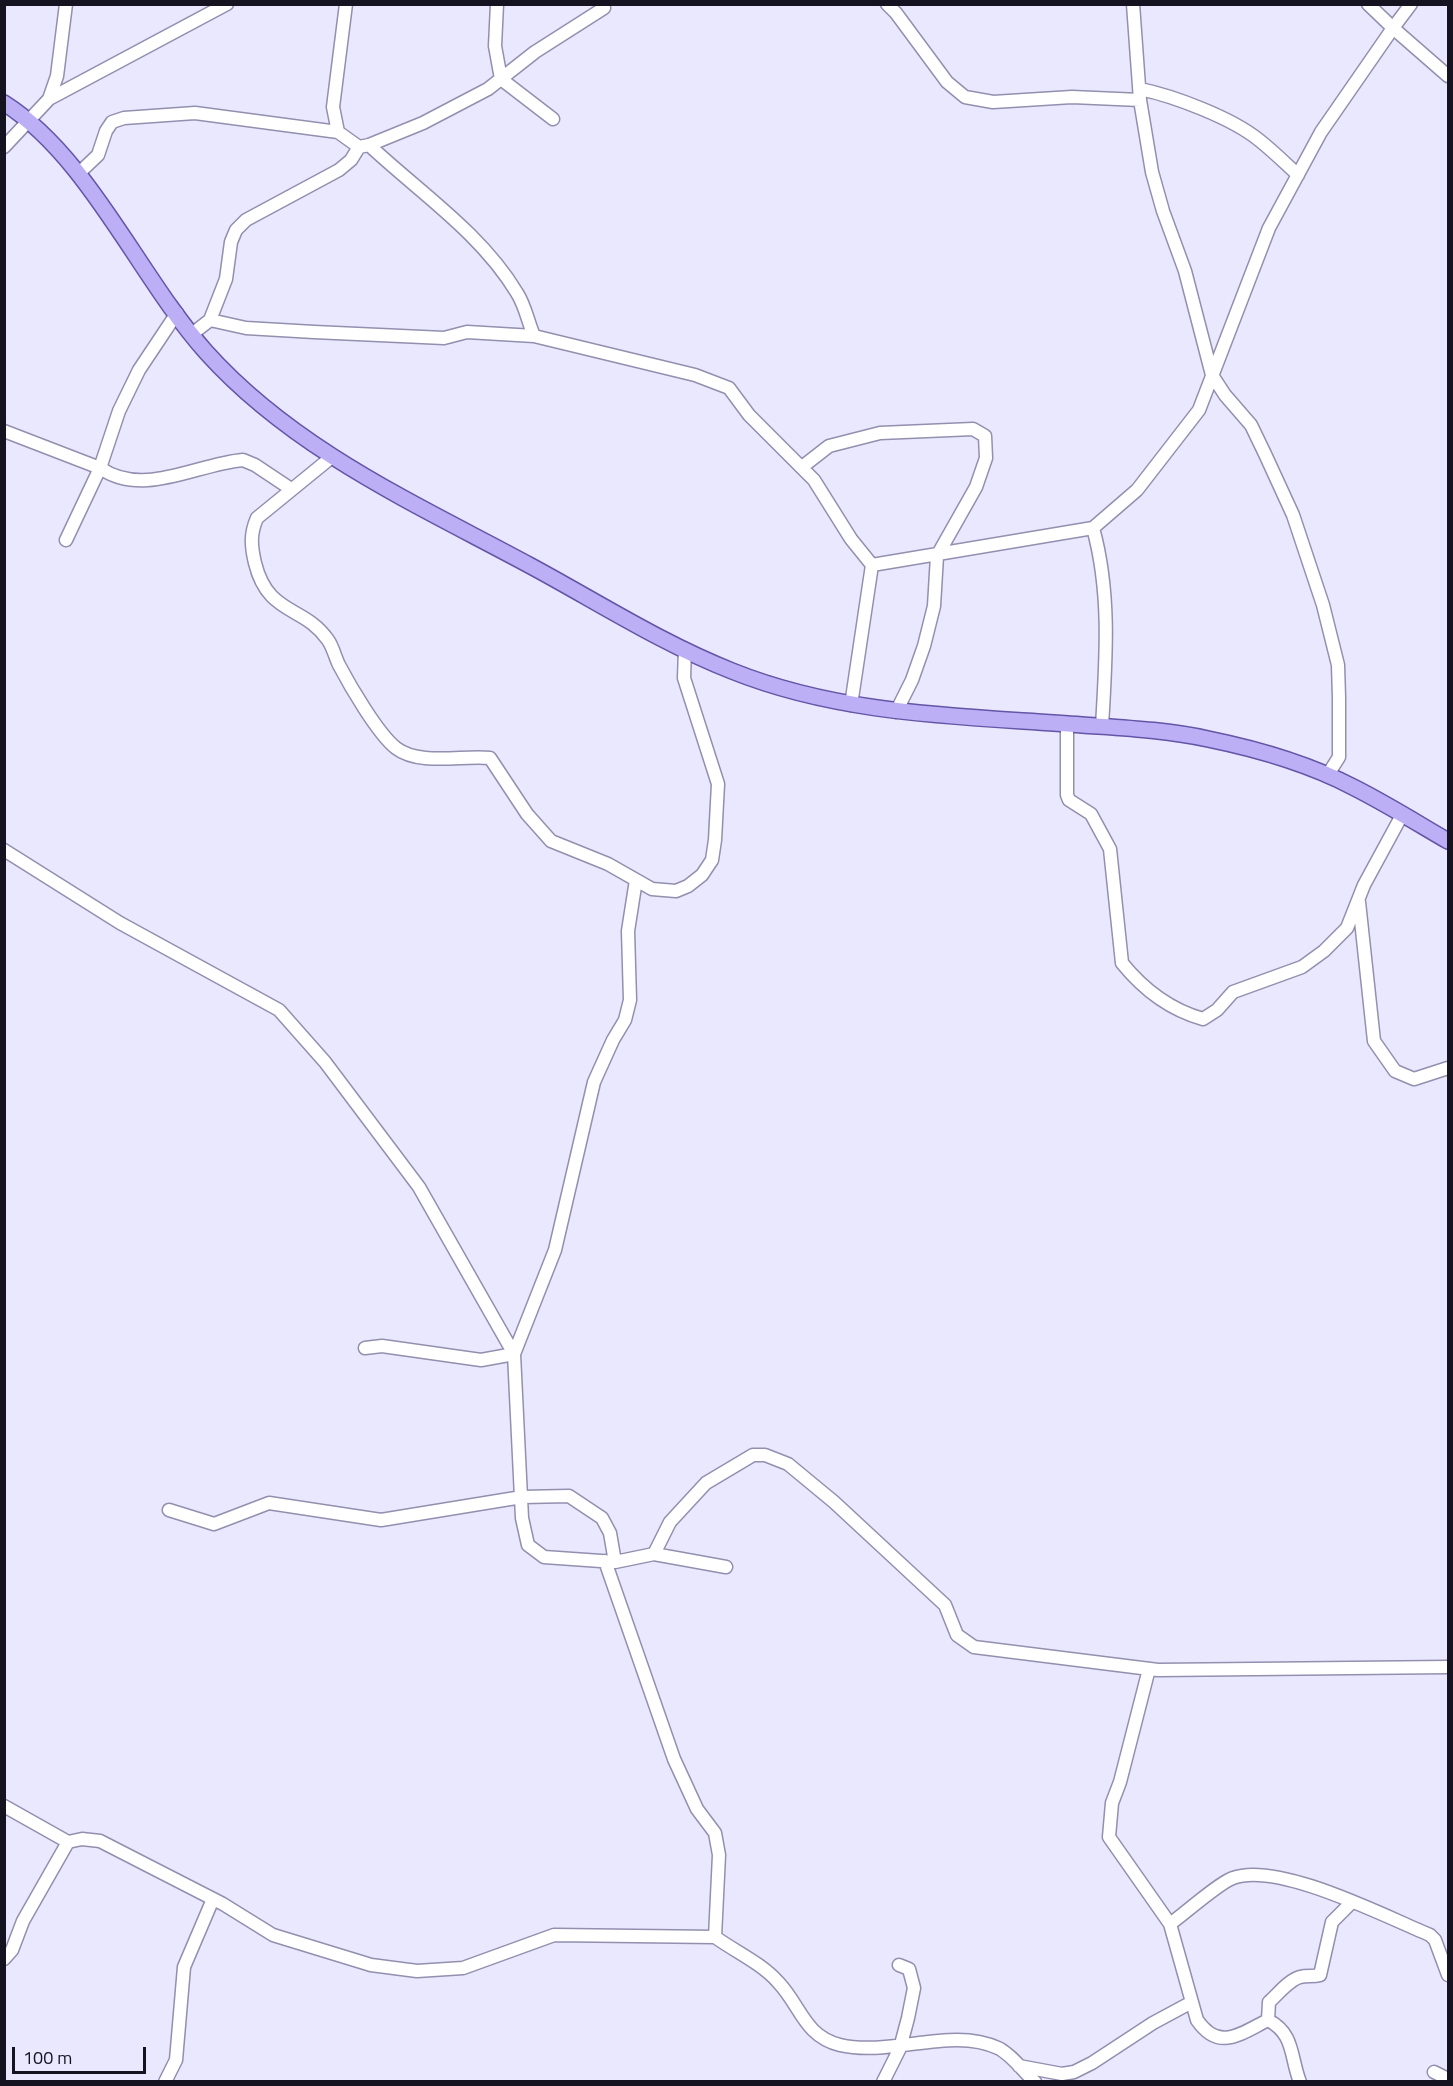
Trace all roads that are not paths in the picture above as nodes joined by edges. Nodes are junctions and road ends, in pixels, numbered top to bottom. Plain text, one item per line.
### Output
1 (66, 4) edge
2 (227, 4) edge
3 (346, 4) edge
4 (497, 4) edge
5 (886, 4) edge
6 (1134, 4) edge
7 (1368, 4) edge
8 (1411, 4) edge
9 (604, 8) dead end
10 (1393, 28) junction
11 (1449, 76) edge
12 (501, 78) junction
13 (1140, 94) junction
14 (49, 99) junction
15 (4, 104) edge
16 (553, 119) dead end
17 (31, 120) junction
18 (338, 132) junction
19 (364, 146) junction
20 (4, 147) edge
21 (78, 174) junction
22 (1298, 175) junction
23 (177, 313) junction
24 (210, 320) junction
25 (192, 333) junction
26 (534, 336) junction
27 (1212, 375) junction
28 (4, 431) edge
29 (333, 456) junction
30 (802, 467) junction
31 (100, 468) junction
32 (291, 489) junction
33 (1093, 528) junction
34 (66, 540) dead end
35 (937, 556) junction
36 (872, 565) junction
37 (685, 649) junction
38 (850, 705) junction
39 (896, 712) junction
40 (1067, 724) junction
41 (1102, 726) junction
42 (1327, 776) junction
43 (1402, 815) junction
44 (1449, 841) edge
45 (4, 850) edge
46 (636, 880) junction
47 (1359, 900) junction
48 (1449, 1068) edge
49 (365, 1348) dead end
50 (514, 1354) junction
51 (522, 1497) junction
52 (169, 1510) dead end
53 (654, 1554) junction
54 (610, 1562) junction
55 (726, 1567) dead end
56 (1449, 1667) edge
57 (1149, 1669) junction
58 (4, 1806) edge
59 (68, 1842) junction
60 (213, 1899) junction
61 (1352, 1902) junction
62 (1170, 1924) junction
63 (715, 1937) junction
64 (4, 1959) edge
65 (899, 1965) dead end
66 (1449, 1975) edge
67 (1192, 2002) junction
68 (1268, 2020) junction
69 (900, 2048) junction
70 (1016, 2065) junction
71 (1434, 2072) dead end
72 (1449, 2079) edge
73 (165, 2082) edge
74 (883, 2082) edge
75 (1035, 2082) edge
76 (1300, 2082) edge

1 - 14 street
2 - 14 street
3 - 18 street
4 - 12 street
5 - 13 street
6 - 13 street
7 - 10 street
8 - 10 street
9 - 12 street
10 - 11 street
10 - 22 street
12 - 16 street
12 - 19 street
13 - 22 street
13 - 27 street
14 - 17 street
15 - 17 main road
17 - 20 street
17 - 21 main road
18 - 19 street
18 - 21 street
19 - 24 street
19 - 26 street
21 - 23 main road
22 - 27 street
23 - 25 main road
23 - 31 street
24 - 25 street
24 - 26 street
25 - 29 main road
26 - 30 street
27 - 33 street
27 - 42 street
28 - 31 street
29 - 32 street
29 - 37 main road
30 - 35 street
30 - 36 street
31 - 32 street
31 - 34 street
32 - 46 street
33 - 35 street
33 - 41 street
35 - 36 street
35 - 39 street
36 - 38 street
37 - 38 main road
37 - 46 street
38 - 39 main road
39 - 40 main road
40 - 41 main road
40 - 47 street
41 - 42 main road
42 - 43 main road
43 - 44 main road
43 - 47 street
45 - 50 street
46 - 50 street
47 - 48 street
49 - 50 street
50 - 51 street
51 - 52 street
51 - 54 street
51 - 54 street
53 - 54 street
53 - 55 street
53 - 57 street
54 - 63 street
56 - 57 street
57 - 62 street
58 - 59 street
59 - 60 street
59 - 64 street
60 - 63 street
60 - 73 street
61 - 62 street
61 - 66 street
61 - 68 street
62 - 67 street
63 - 69 street
65 - 69 street
67 - 68 street
67 - 70 street
68 - 76 street
69 - 70 street
69 - 74 street
70 - 75 street
71 - 72 street

